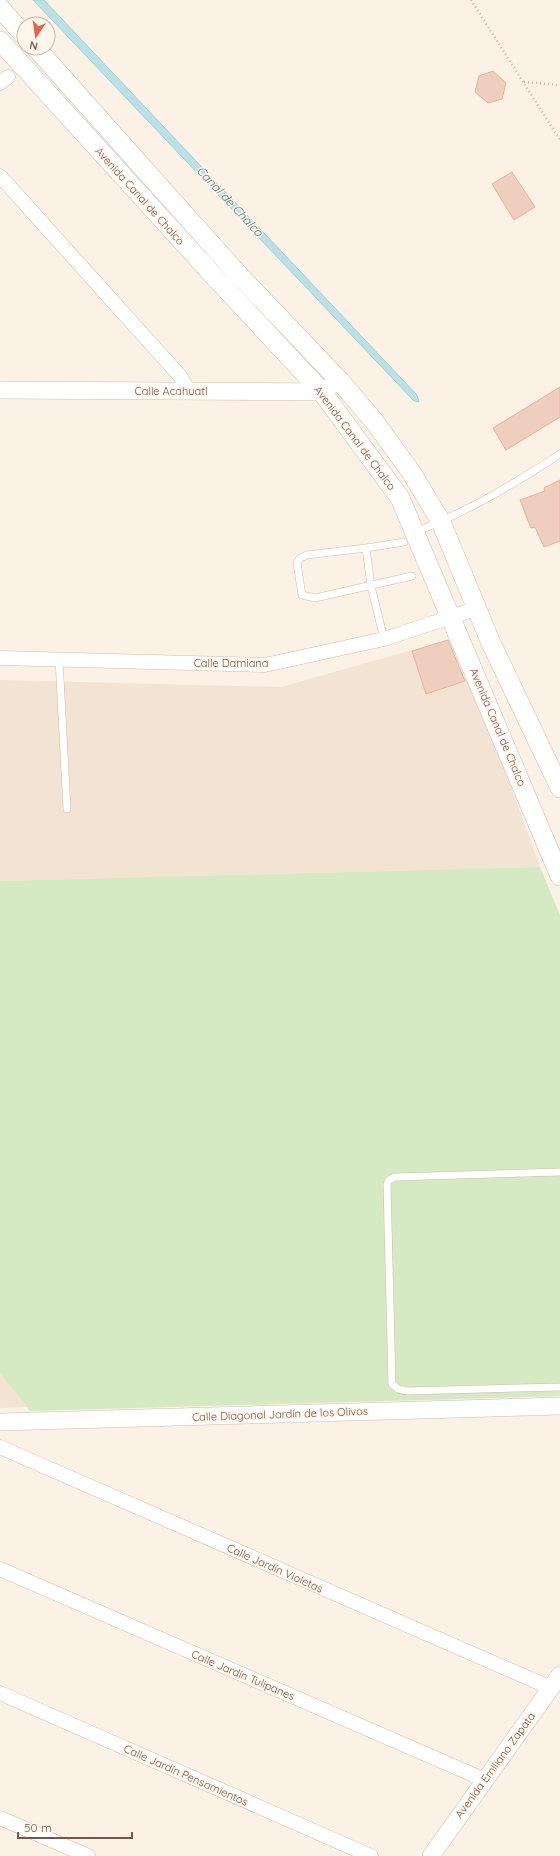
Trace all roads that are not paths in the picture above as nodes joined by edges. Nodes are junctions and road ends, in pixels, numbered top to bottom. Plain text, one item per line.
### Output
1 (0, 8) edge
2 (16, 26) edge
3 (0, 41) edge
4 (43, 56) edge
5 (0, 176) edge
6 (339, 380) junction
7 (0, 390) edge
8 (189, 391) junction
9 (322, 392) junction
10 (560, 455) edge
11 (441, 522) junction
12 (409, 537) junction
13 (366, 548) junction
14 (412, 576) dead end
15 (371, 586) junction
16 (478, 608) junction
17 (451, 616) junction
18 (384, 639) junction
19 (0, 658) edge
20 (59, 659) junction
21 (560, 788) edge
22 (67, 809) dead end
23 (560, 876) edge
24 (560, 1172) edge
25 (560, 1387) edge
26 (560, 1406) edge
27 (0, 1422) edge
28 (0, 1447) edge
29 (0, 1569) edge
30 (555, 1682) edge
31 (0, 1693) edge
32 (485, 1780) junction
33 (0, 1818) edge
34 (434, 1854) edge
35 (88, 1856) edge
36 (371, 1856) edge

1 - 2 main road
3 - 9 main road, Avenida Canal de Chalco
4 - 6 main road, Avenida Canal de Chalco
5 - 8 street
6 - 9 street
6 - 11 main road, Avenida Canal de Chalco
7 - 8 street, Calle Acahuatl
8 - 9 street, Calle Acahuatl
9 - 12 main road, Avenida Canal de Chalco
10 - 11 lane
11 - 12 lane
11 - 16 main road, Avenida Canal de Chalco
12 - 13 lane
12 - 17 main road, Avenida Canal de Chalco
13 - 15 lane
13 - 15 lane
14 - 15 lane
15 - 18 lane
16 - 17 street, Calle Damiana
16 - 21 main road, Avenida Canal de Chalco
17 - 18 street, Calle Damiana
17 - 23 main road, Avenida Canal de Chalco
18 - 20 street, Calle Damiana
19 - 20 street, Calle Damiana
20 - 22 lane
24 - 25 lane
26 - 27 street, Calle Diagonal Jardín de los Olivos
28 - 30 street, Calle Jardín Violetas
29 - 32 street, Calle Jardín Tulipanes
30 - 32 street, Avenida Emiliano Zapata
31 - 36 street, Calle Jardín Pensamientos
32 - 34 street, Avenida Emiliano Zapata
33 - 35 street

